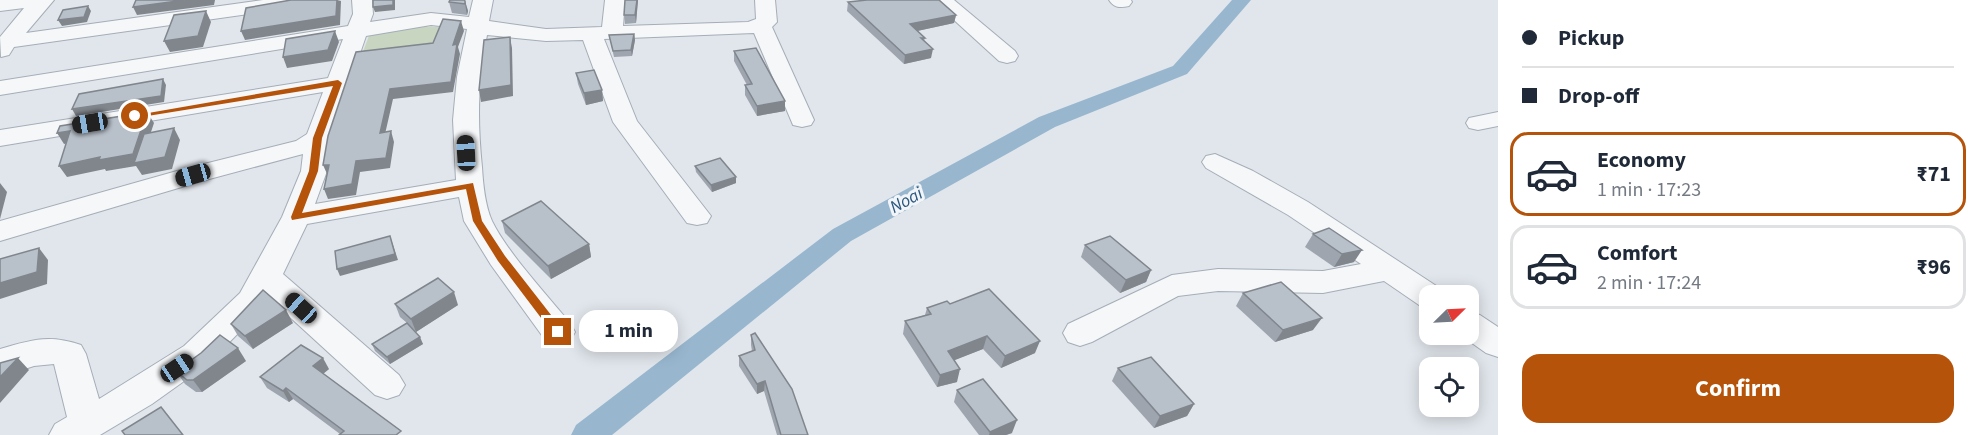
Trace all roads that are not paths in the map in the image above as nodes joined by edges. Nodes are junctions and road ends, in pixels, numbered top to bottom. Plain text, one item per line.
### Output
1 (42, 0) edge
2 (306, 0) edge
3 (362, 0) edge
4 (615, 0) edge
5 (765, 0) edge
6 (942, 0) edge
7 (0, 5) edge
8 (480, 12) edge
9 (761, 26) junction
10 (356, 32) junction
11 (602, 33) junction
12 (3, 46) edge
13 (1007, 56) dead end
14 (338, 83) junction
15 (0, 88) edge
16 (802, 120) dead end
17 (0, 138) edge
18 (318, 138) junction
19 (1215, 162) dead end
20 (470, 186) junction
21 (697, 216) dead end
22 (296, 217) junction
23 (0, 231) edge
24 (1389, 269) junction
25 (266, 278) junction
26 (1419, 289) edge
27 (1479, 331) edge
28 (558, 332) dead end
29 (1080, 333) dead end
30 (1498, 344) edge
31 (0, 363) edge
32 (387, 385) dead end
33 (77, 430) edge

1 - 7 street
1 - 12 street
2 - 12 street
3 - 10 street
4 - 11 street
5 - 9 street
6 - 13 street
8 - 10 street
8 - 11 street
8 - 20 street
9 - 11 street
9 - 16 street
10 - 14 street
10 - 15 street
11 - 21 street
14 - 17 street
14 - 18 street
18 - 22 street
18 - 23 street
19 - 24 street
20 - 22 street
20 - 28 street
22 - 25 street
24 - 26 street
24 - 29 street
25 - 32 street
25 - 33 street
27 - 30 street
31 - 33 street

